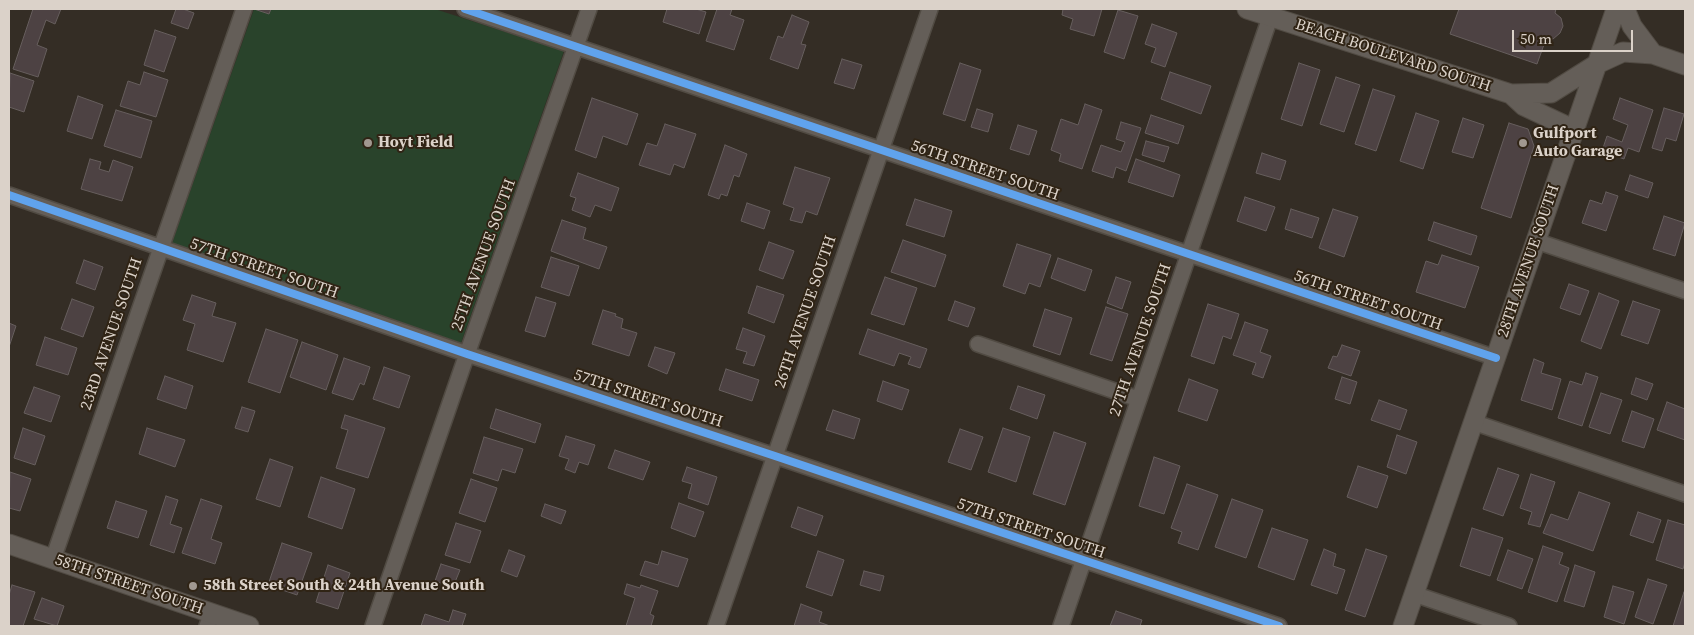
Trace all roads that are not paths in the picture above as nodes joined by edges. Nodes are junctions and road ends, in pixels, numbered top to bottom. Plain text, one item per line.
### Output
1 (244, 9) edge
2 (465, 9) edge
3 (589, 9) edge
4 (930, 9) edge
5 (1247, 9) edge
6 (1616, 9) edge
7 (1625, 9) edge
8 (1272, 13) edge
9 (576, 47) junction
10 (1653, 54) junction
11 (1597, 64) junction
12 (1685, 65) edge
13 (1511, 94) junction
14 (1576, 130) junction
15 (881, 150) junction
16 (9, 195) edge
17 (1536, 242) junction
18 (160, 248) junction
19 (1189, 254) junction
20 (1685, 291) edge
21 (978, 344) dead end
22 (467, 354) junction
23 (1496, 358) junction
24 (1138, 399) junction
25 (1473, 422) junction
26 (775, 456) junction
27 (1685, 494) edge
28 (9, 544) edge
29 (53, 559) junction
30 (1084, 561) junction
31 (1414, 594) junction
32 (210, 620) edge
33 (249, 626) edge
34 (373, 626) edge
35 (716, 626) edge
36 (1061, 626) edge
37 (1279, 626) edge
38 (1403, 626) edge
39 (1509, 626) edge

1 - 18 street, 23RD AVENUE SOUTH
2 - 9 street, 56TH STREET SOUTH
3 - 9 street, 25TH AVENUE SOUTH
4 - 15 street, 26TH AVENUE SOUTH
5 - 8 street, BEACH BOULEVARD SOUTH
6 - 11 street, 28TH AVENUE SOUTH
7 - 10 street
8 - 13 street, BEACH BOULEVARD SOUTH
8 - 19 street, 27TH AVENUE SOUTH
9 - 15 street, 56TH STREET SOUTH
9 - 22 street, 25TH AVENUE SOUTH
10 - 11 street, BEACH BOULEVARD SOUTH
10 - 12 street, BEACH BOULEVARD SOUTH
11 - 13 street, BEACH BOULEVARD SOUTH
11 - 14 street, 28TH AVENUE SOUTH
13 - 14 street, BEACH BOULEVARD SOUTH
14 - 17 street, 28TH AVENUE SOUTH
15 - 19 street, 56TH STREET SOUTH
15 - 26 street, 26TH AVENUE SOUTH
16 - 18 street, 57TH STREET SOUTH
17 - 20 street
17 - 23 street, 28TH AVENUE SOUTH
18 - 22 street, 57TH STREET SOUTH
18 - 29 street, 23RD AVENUE SOUTH
19 - 23 street, 56TH STREET SOUTH
19 - 24 street, 27TH AVENUE SOUTH
21 - 24 street
22 - 26 street, 57TH STREET SOUTH
22 - 34 street, 25TH AVENUE SOUTH
23 - 25 street, 28TH AVENUE SOUTH
24 - 30 street, 27TH AVENUE SOUTH
25 - 27 street
25 - 31 street, 28TH AVENUE SOUTH
26 - 30 street, 57TH STREET SOUTH
26 - 35 street, 26TH AVENUE SOUTH
28 - 29 street, 58TH STREET SOUTH
29 - 32 street, 58TH STREET SOUTH
30 - 36 street, 27TH AVENUE SOUTH
30 - 37 street, 57TH STREET SOUTH
31 - 38 street, 28TH AVENUE SOUTH
31 - 39 street
32 - 33 street, 58TH STREET SOUTH

